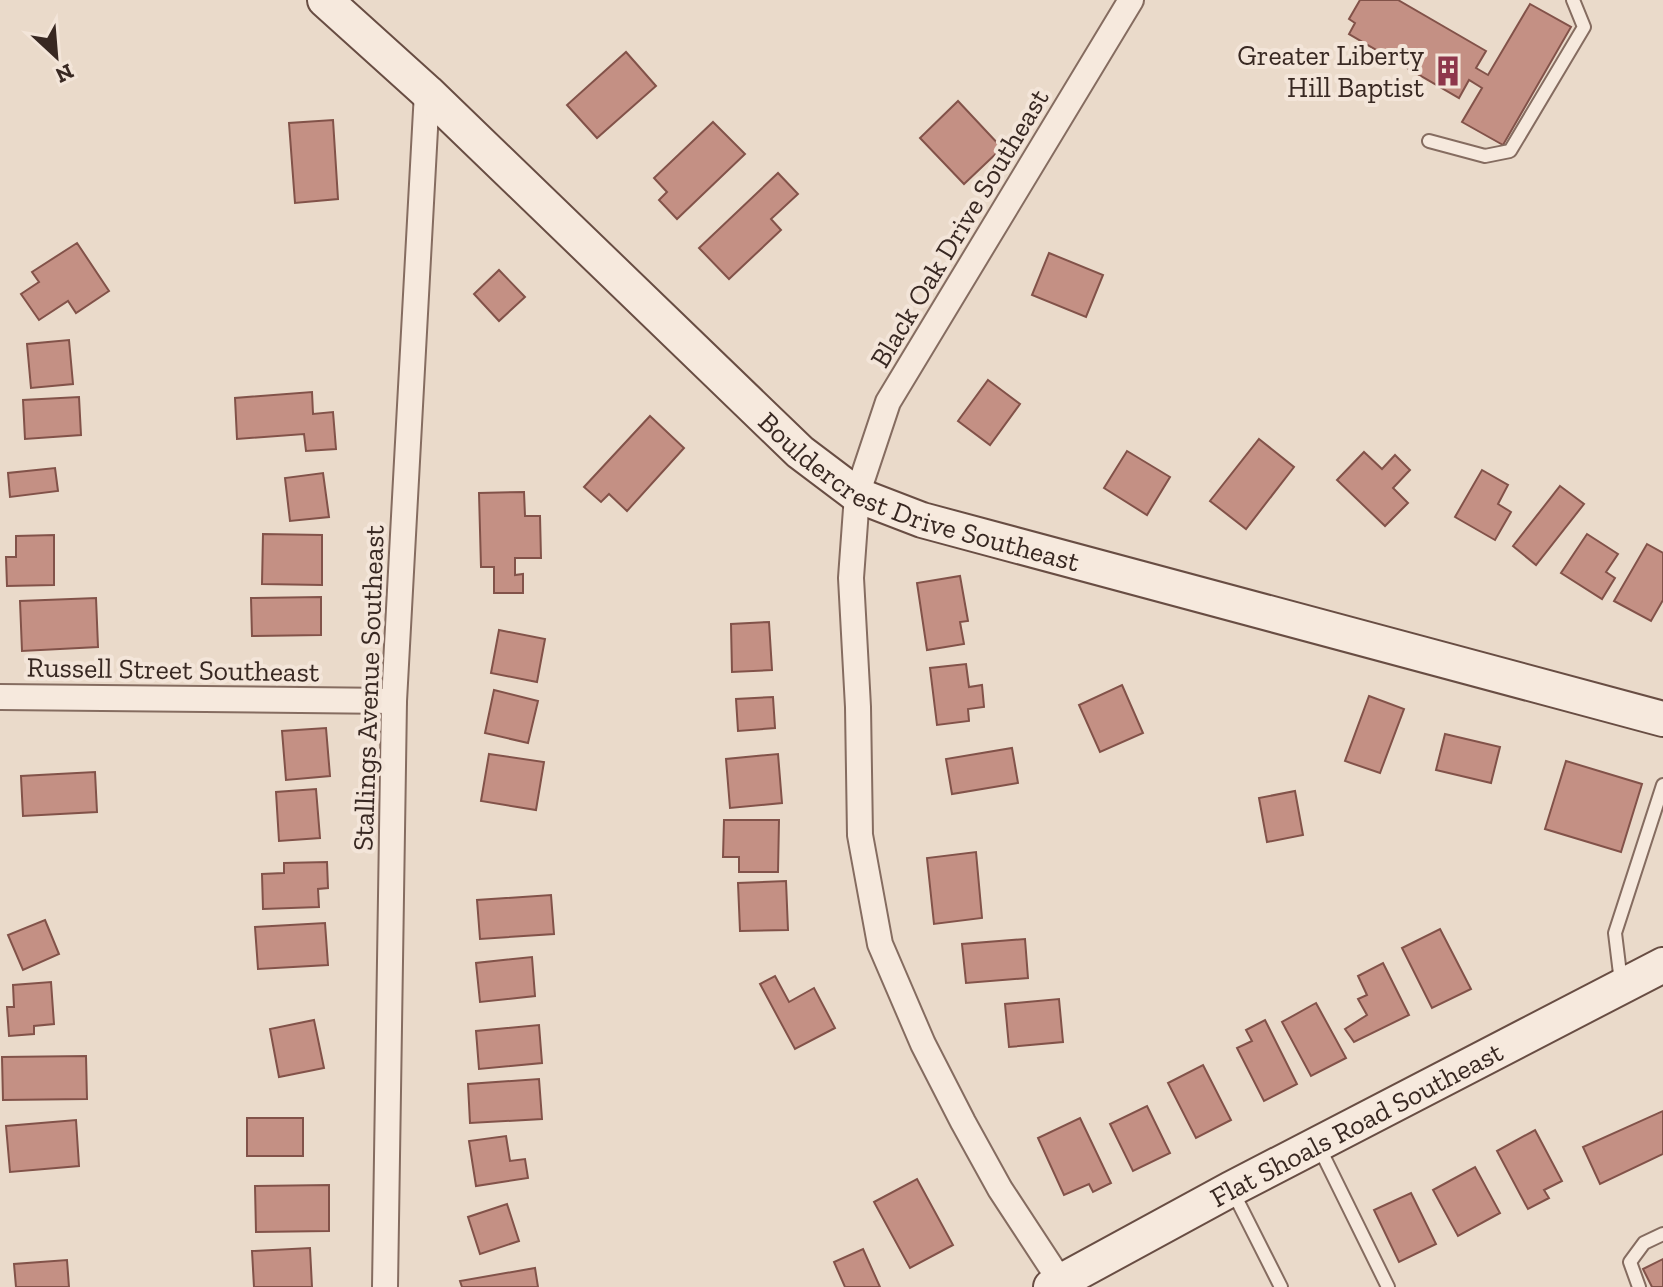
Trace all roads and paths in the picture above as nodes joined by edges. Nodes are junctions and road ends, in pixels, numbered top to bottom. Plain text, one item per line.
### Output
1 (325, 0) edge
2 (1131, 0) edge
3 (1573, 0) edge
4 (427, 92) junction
5 (1429, 141) dead end
6 (857, 495) junction
7 (0, 697) edge
8 (394, 701) junction
9 (1663, 719) edge
10 (1663, 785) edge
11 (1663, 965) edge
12 (1621, 987) junction
13 (1317, 1144) junction
14 (1231, 1189) junction
15 (1663, 1234) edge
16 (1056, 1284) edge
17 (385, 1287) edge
18 (1281, 1287) edge
19 (1388, 1287) edge
20 (1639, 1287) edge

1 - 4 street, Bouldercrest Drive Southeast
2 - 6 street, Black Oak Drive Southeast
3 - 5 lane
4 - 6 street, Bouldercrest Drive Southeast
4 - 8 street, Stallings Avenue Southeast
6 - 9 street, Bouldercrest Drive Southeast
6 - 16 street, Black Oak Drive Southeast
7 - 8 street, Russell Street Southeast
8 - 17 street, Stallings Avenue Southeast
10 - 12 lane
11 - 12 street, Flat Shoals Road Southeast
12 - 13 street, Flat Shoals Road Southeast
13 - 14 street, Flat Shoals Road Southeast
13 - 19 lane
14 - 16 street, Flat Shoals Road Southeast
14 - 18 lane
15 - 20 lane

